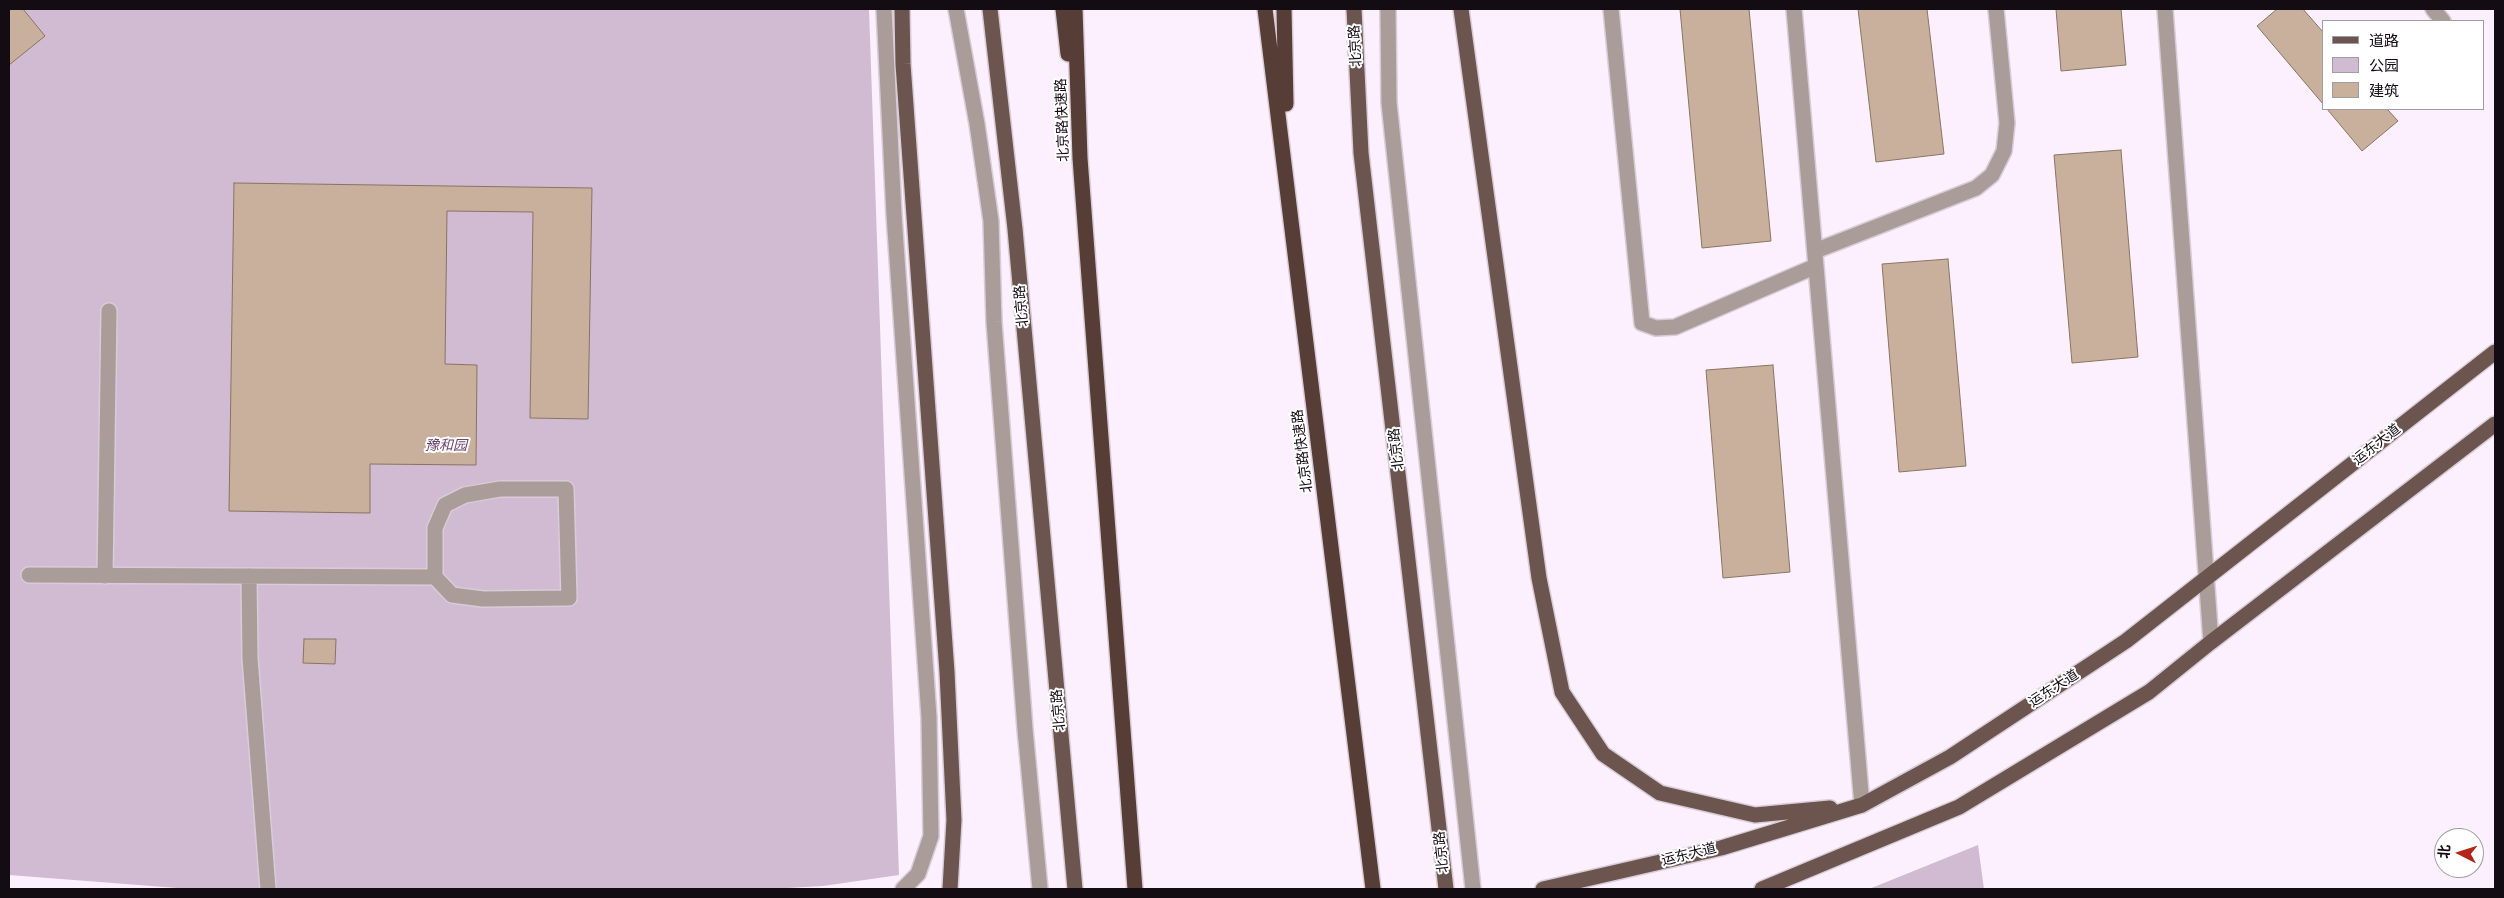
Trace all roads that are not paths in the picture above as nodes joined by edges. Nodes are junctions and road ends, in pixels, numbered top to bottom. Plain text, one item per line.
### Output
1 (884, 9) edge
2 (902, 9) edge
3 (956, 9) edge
4 (990, 9) edge
5 (1063, 9) edge
6 (1075, 9) edge
7 (1265, 9) edge
8 (1284, 9) edge
9 (1354, 9) edge
10 (1388, 9) edge
11 (1461, 9) edge
12 (1611, 9) edge
13 (1794, 9) edge
14 (1996, 9) edge
15 (2165, 9) edge
16 (2433, 9) edge
17 (2442, 20) edge
18 (1080, 158) junction
19 (1288, 188) junction
20 (1815, 259) junction
21 (109, 311) dead end
22 (2495, 352) edge
23 (2495, 424) edge
24 (29, 575) dead end
25 (105, 576) junction
26 (249, 576) junction
27 (435, 577) junction
28 (2205, 579) junction
29 (2211, 642) junction
30 (1862, 805) junction
31 (268, 889) edge
32 (903, 889) edge
33 (950, 889) edge
34 (1040, 889) edge
35 (1075, 889) edge
36 (1136, 889) edge
37 (1373, 889) edge
38 (1446, 889) edge
39 (1473, 889) edge
40 (1543, 889) edge
41 (1762, 889) edge

1 - 32 lane
2 - 33 main road
3 - 34 lane
4 - 35 main road, 北京路
5 - 18 highway
6 - 18 highway, 北京路快速路
7 - 19 highway, 北京路快速路
8 - 19 highway
9 - 38 main road, 北京路
10 - 39 lane
11 - 30 main road
12 - 20 lane
13 - 20 lane
14 - 20 lane
15 - 28 lane
16 - 17 lane
18 - 36 highway, 北京路快速路
19 - 37 highway, 北京路快速路
20 - 30 lane
21 - 25 lane
22 - 28 main road, 运东大道
23 - 29 main road
24 - 25 lane
25 - 26 lane
26 - 27 lane
26 - 31 lane
27 - 27 lane
28 - 29 lane
28 - 30 main road, 运东大道
29 - 41 main road
30 - 40 main road, 运东大道

